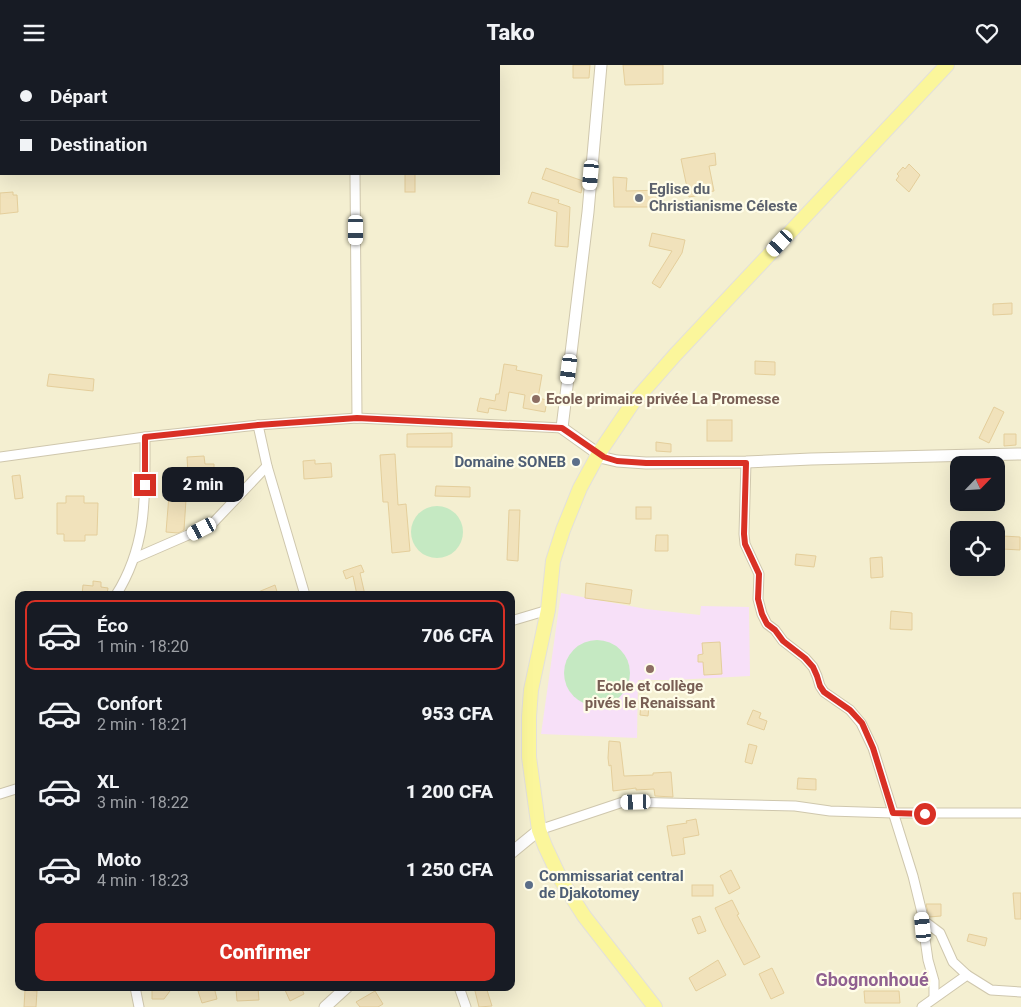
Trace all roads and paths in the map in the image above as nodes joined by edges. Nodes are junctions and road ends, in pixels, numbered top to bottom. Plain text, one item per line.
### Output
1 (601, 65) edge
2 (947, 65) edge
3 (355, 175) edge
4 (357, 418) junction
5 (258, 425) junction
6 (562, 428) junction
7 (145, 437) junction
8 (599, 453) junction
9 (1021, 454) edge
10 (0, 457) edge
11 (746, 463) junction
12 (267, 466) junction
13 (135, 558) junction
14 (118, 591) edge
15 (304, 591) edge
16 (548, 610) junction
17 (515, 620) edge
18 (15, 789) edge
19 (0, 793) edge
20 (893, 813) junction
21 (1021, 813) edge
22 (539, 830) junction
23 (515, 850) edge
24 (922, 915) junction
25 (967, 975) junction
26 (136, 991) edge
27 (343, 991) edge
28 (460, 991) edge
29 (1021, 992) edge
30 (934, 997) junction
31 (139, 1007) edge
32 (325, 1007) edge
33 (466, 1007) edge
34 (655, 1007) edge
35 (922, 1007) edge

1 - 6 street
2 - 8 main road
3 - 4 street
4 - 5 street
4 - 6 street
5 - 7 street
5 - 12 street
6 - 8 street
7 - 10 street
7 - 13 street
8 - 11 street
8 - 16 main road
9 - 11 street
11 - 20 street
12 - 13 street
12 - 15 street
13 - 14 street
16 - 17 street
16 - 22 main road
18 - 19 street
20 - 21 street
20 - 22 street
20 - 24 street
22 - 23 street
22 - 34 main road
24 - 25 street
24 - 30 street
25 - 29 street
25 - 30 street
26 - 31 street
27 - 32 street
28 - 33 street
30 - 35 street

